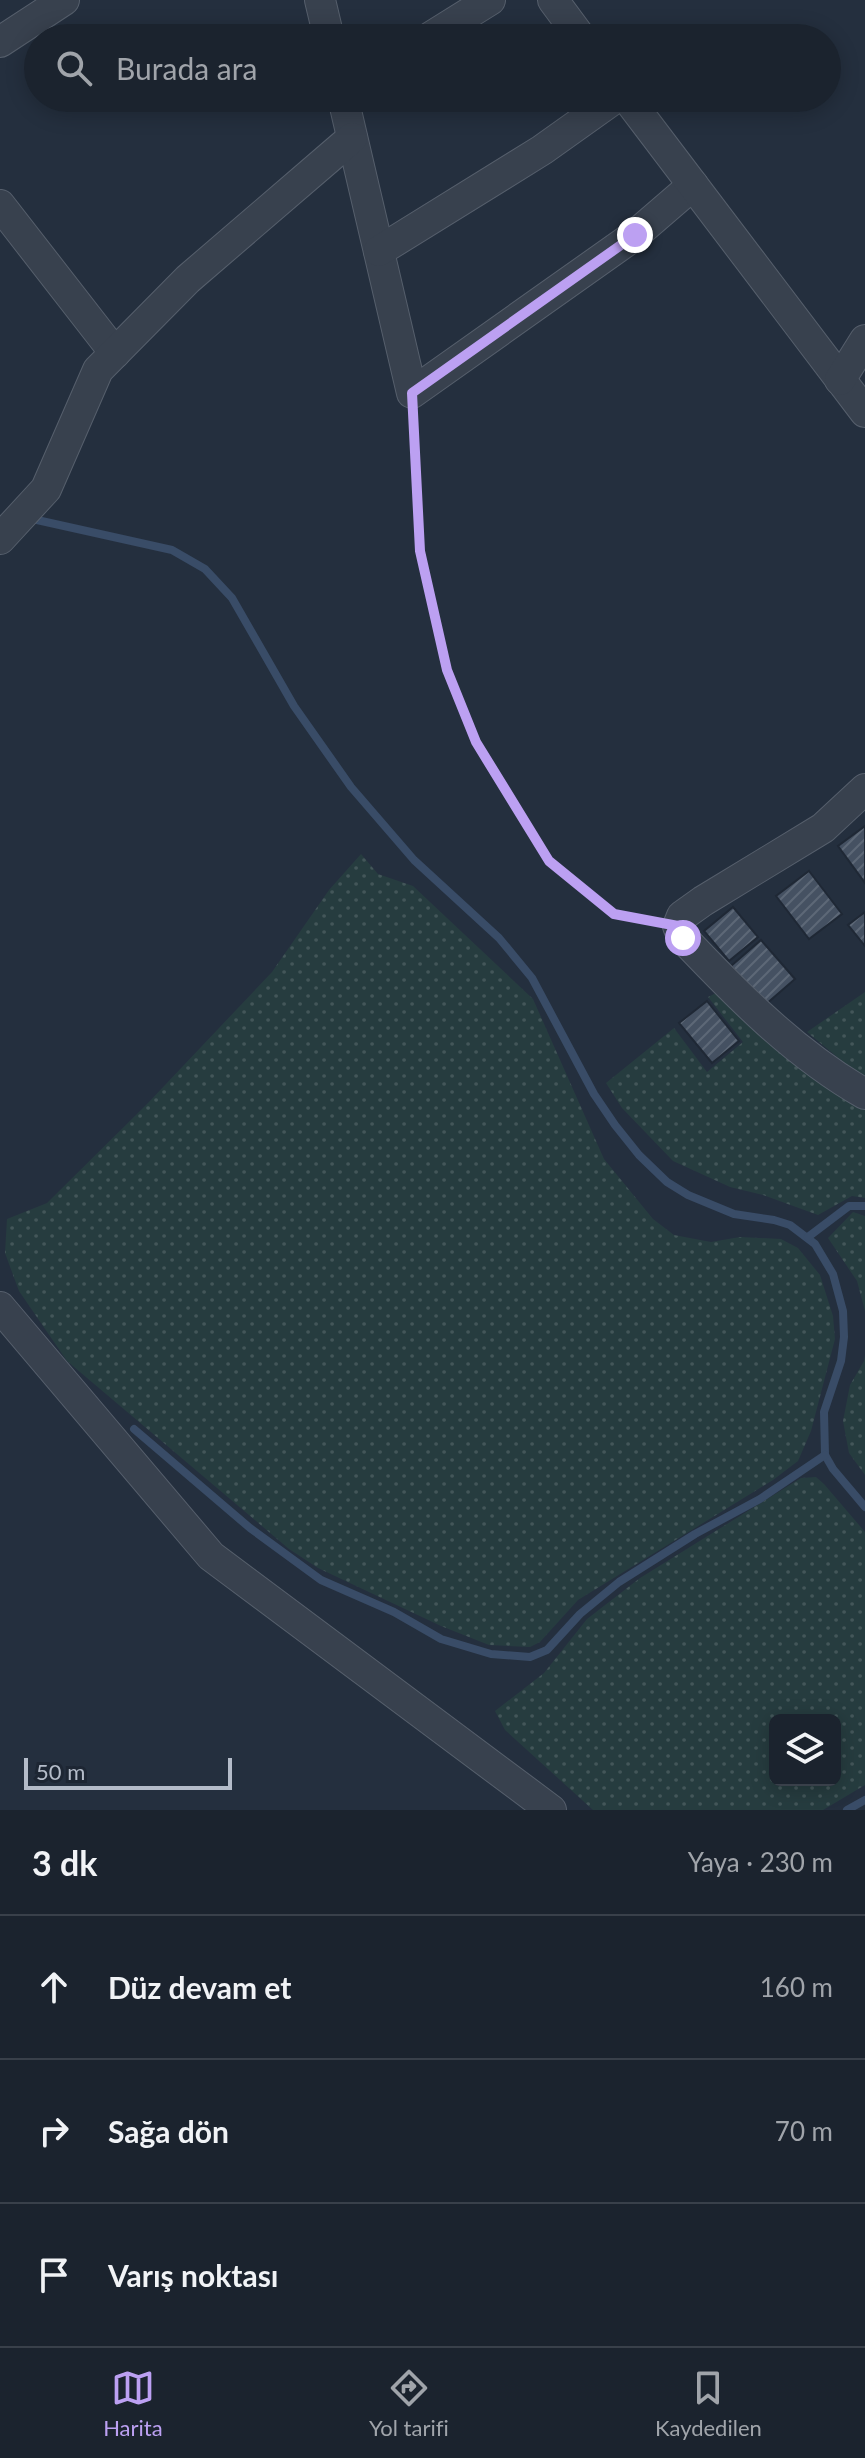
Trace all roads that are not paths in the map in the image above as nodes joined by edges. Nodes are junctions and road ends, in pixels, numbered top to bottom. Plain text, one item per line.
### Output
1 (64, 0) edge
2 (320, 0) edge
3 (490, 0) edge
4 (553, 0) edge
5 (27, 24) edge
6 (326, 24) edge
7 (451, 24) edge
8 (571, 24) edge
9 (24, 26) edge
10 (0, 42) edge
11 (346, 112) edge
12 (595, 112) edge
13 (638, 112) edge
14 (352, 138) junction
15 (693, 185) junction
16 (0, 205) edge
17 (379, 251) junction
18 (865, 340) edge
19 (115, 353) junction
20 (840, 380) junction
21 (865, 412) edge
22 (0, 539) edge
23 (865, 789) edge
24 (865, 1094) edge
25 (0, 1307) edge
26 (551, 1810) edge

1 - 5 street
2 - 6 street
3 - 7 street
4 - 8 street
9 - 10 street
11 - 14 street
12 - 17 street
13 - 15 street
14 - 17 street
14 - 19 street
15 - 17 street
15 - 20 street
16 - 19 street
18 - 20 street
19 - 22 street
20 - 21 street
23 - 24 street
25 - 26 street

